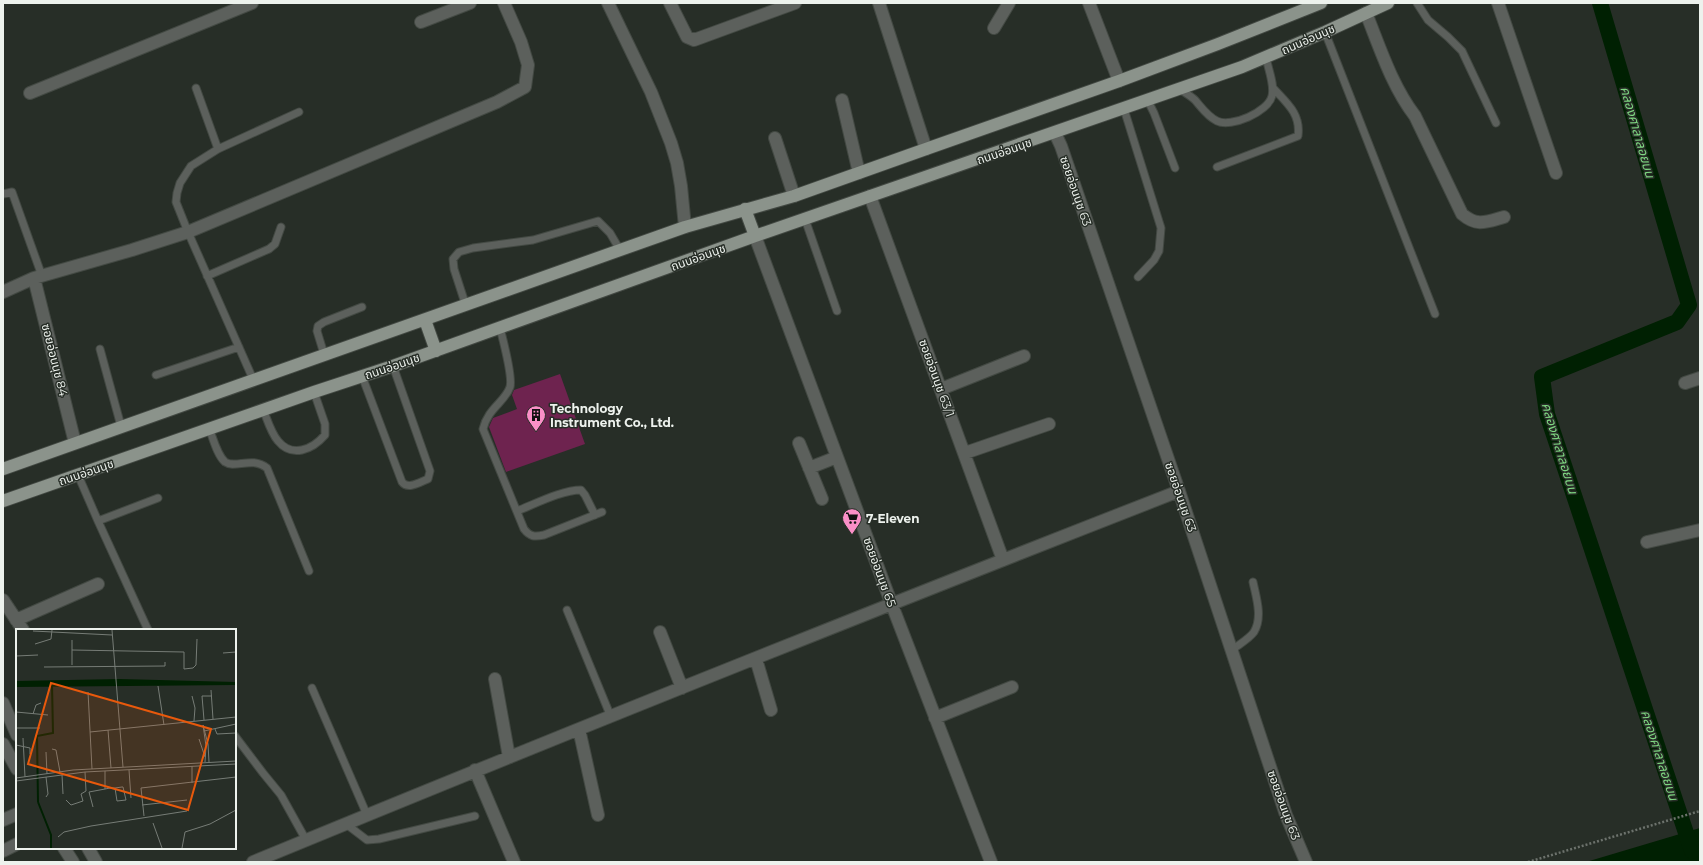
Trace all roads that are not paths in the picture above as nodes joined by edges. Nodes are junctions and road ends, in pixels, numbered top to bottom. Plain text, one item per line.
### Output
1 (252, 3) edge
2 (470, 3) edge
3 (504, 3) edge
4 (608, 3) edge
5 (670, 3) edge
6 (795, 3) edge
7 (880, 3) edge
8 (1009, 3) edge
9 (1089, 3) edge
10 (1321, 3) edge
11 (1388, 3) edge
12 (1417, 3) edge
13 (1498, 3) edge
14 (779, 6) edge
15 (1366, 13) junction
16 (421, 22) dead end
17 (994, 28) dead end
18 (1326, 32) junction
19 (1266, 57) junction
20 (1119, 81) junction
21 (196, 88) dead end
22 (1272, 88) junction
23 (1180, 89) junction
24 (30, 93) dead end
25 (842, 100) dead end
26 (1148, 101) junction
27 (1124, 109) junction
28 (299, 112) dead end
29 (1496, 123) dead end
30 (1055, 133) junction
31 (775, 138) dead end
32 (218, 148) junction
33 (926, 149) junction
34 (1217, 167) dead end
35 (1175, 168) dead end
36 (1556, 172) dead end
37 (860, 173) junction
38 (3, 194) edge
39 (794, 196) junction
40 (870, 196) junction
41 (745, 210) junction
42 (1504, 216) dead end
43 (805, 219) junction
44 (282, 227) dead end
45 (685, 227) junction
46 (188, 232) junction
47 (755, 236) junction
48 (620, 250) junction
49 (207, 276) junction
50 (38, 277) junction
51 (1138, 277) dead end
52 (3, 292) edge
53 (466, 306) junction
54 (362, 307) dead end
55 (837, 311) dead end
56 (1435, 314) dead end
57 (425, 320) junction
58 (500, 328) junction
59 (238, 347) junction
60 (100, 349) dead end
61 (436, 351) junction
62 (324, 354) junction
63 (1024, 356) dead end
64 (393, 366) junction
65 (156, 375) dead end
66 (362, 376) junction
67 (1700, 378) edge
68 (253, 379) junction
69 (1685, 383) dead end
70 (942, 389) junction
71 (314, 392) junction
72 (263, 410) junction
73 (1049, 424) dead end
74 (121, 426) junction
75 (209, 428) junction
76 (76, 443) junction
77 (799, 443) dead end
78 (965, 453) junction
79 (838, 457) junction
80 (810, 468) junction
81 (3, 469) edge
82 (78, 475) junction
83 (1179, 491) junction
84 (158, 498) dead end
85 (822, 499) dead end
86 (3, 501) edge
87 (516, 511) junction
88 (602, 512) dead end
89 (595, 515) junction
90 (98, 521) junction
91 (1700, 530) edge
92 (1647, 542) dead end
93 (1003, 560) junction
94 (309, 572) dead end
95 (1253, 582) dead end
96 (98, 584) dead end
97 (3, 600) edge
98 (892, 605) junction
99 (567, 610) dead end
100 (20, 625) edge
101 (148, 629) edge
102 (660, 632) dead end
103 (1232, 650) junction
104 (756, 659) junction
105 (495, 678) dead end
106 (1012, 686) dead end
107 (312, 688) dead end
108 (682, 688) junction
109 (3, 703) edge
110 (771, 710) dead end
111 (611, 717) junction
112 (935, 718) junction
113 (579, 729) junction
114 (16, 734) edge
115 (236, 737) edge
116 (3, 744) edge
117 (509, 757) junction
118 (16, 767) edge
119 (475, 770) junction
120 (16, 814) edge
121 (367, 815) junction
122 (598, 815) dead end
123 (475, 816) dead end
124 (3, 820) edge
125 (346, 824) junction
126 (306, 840) junction
127 (16, 844) edge
128 (65, 849) edge
129 (89, 849) edge
130 (3, 851) edge
131 (73, 862) edge
132 (96, 862) edge
133 (253, 862) edge
134 (514, 862) edge
135 (991, 862) edge
136 (1306, 862) edge

1 - 24 street
2 - 16 street
3 - 46 street
4 - 45 street
5 - 14 street
6 - 14 street
7 - 33 street
8 - 17 street
9 - 20 street
10 - 20 main road
11 - 15 main road, ถนนอ่อนนุช
12 - 29 lane
13 - 36 street
15 - 18 main road, ถนนอ่อนนุช
15 - 42 street
18 - 19 main road, ถนนอ่อนนุช
18 - 56 lane
19 - 22 lane
19 - 23 main road, ถนนอ่อนนุช
20 - 33 main road
21 - 32 lane
22 - 23 lane
22 - 34 lane
23 - 26 main road, ถนนอ่อนนุช
25 - 37 street
26 - 27 main road, ถนนอ่อนนุช
26 - 35 lane
27 - 30 main road, ถนนอ่อนนุช
27 - 51 lane
28 - 32 lane
30 - 40 main road, ถนนอ่อนนุช
30 - 83 street, ซอยอ่อนนุช 63
31 - 39 street
32 - 46 lane
33 - 37 main road
37 - 39 main road
38 - 50 lane
39 - 41 main road
40 - 43 main road, ถนนอ่อนนุช
40 - 70 street, ซอยอ่อนนุช 63/1
41 - 45 main road
41 - 47 main road
43 - 47 main road, ถนนอ่อนนุช
43 - 55 lane
44 - 49 lane
45 - 48 main road
46 - 49 lane
46 - 50 street
47 - 58 main road, ถนนอ่อนนุช
47 - 79 street, ซอยอ่อนนุช 65
48 - 53 main road
48 - 53 lane
49 - 59 lane
50 - 52 street
50 - 76 street, ซอยอ่อนนุช 84
53 - 57 main road
54 - 62 lane
57 - 61 main road
57 - 62 main road
58 - 61 main road, ถนนอ่อนนุช
58 - 87 lane
59 - 65 lane
59 - 68 lane
60 - 74 lane
61 - 64 main road, ถนนอ่อนนุช
62 - 68 main road
63 - 70 street
64 - 66 main road, ถนนอ่อนนุช
64 - 66 lane
66 - 71 main road, ถนนอ่อนนุช
67 - 69 street
68 - 74 main road
70 - 78 street, ซอยอ่อนนุช 63/1
71 - 72 main road, ถนนอ่อนนุช
71 - 72 lane
72 - 75 main road, ถนนอ่อนนุช
73 - 78 street
74 - 76 main road
75 - 82 main road, ถนนอ่อนนุช
75 - 94 lane
76 - 81 main road
77 - 80 street
78 - 93 street, ซอยอ่อนนุช 63/1
79 - 80 street
79 - 98 street, ซอยอ่อนนุช 65
80 - 85 street
82 - 86 main road, ถนนอ่อนนุช
82 - 90 lane
83 - 93 street
83 - 103 street, ซอยอ่อนนุช 63
84 - 90 lane
87 - 89 lane
87 - 89 lane
88 - 89 lane
90 - 101 lane
91 - 92 street
93 - 98 street
95 - 103 lane
96 - 100 street
97 - 100 street
98 - 104 street
98 - 112 street, ซอยอ่อนนุช 65
99 - 111 lane
102 - 108 street
103 - 136 street, ซอยอ่อนนุช 63
104 - 108 street
104 - 110 street
105 - 117 street
106 - 112 street
107 - 121 lane
108 - 111 street
109 - 114 street
111 - 113 street
112 - 135 street, ซอยอ่อนนุช 65
113 - 117 street
113 - 122 street
115 - 126 lane
116 - 118 street
117 - 119 street
119 - 121 street
119 - 134 street
120 - 124 street
121 - 125 street
123 - 125 lane
125 - 126 street
126 - 133 street
127 - 130 street
128 - 131 street
129 - 132 street

